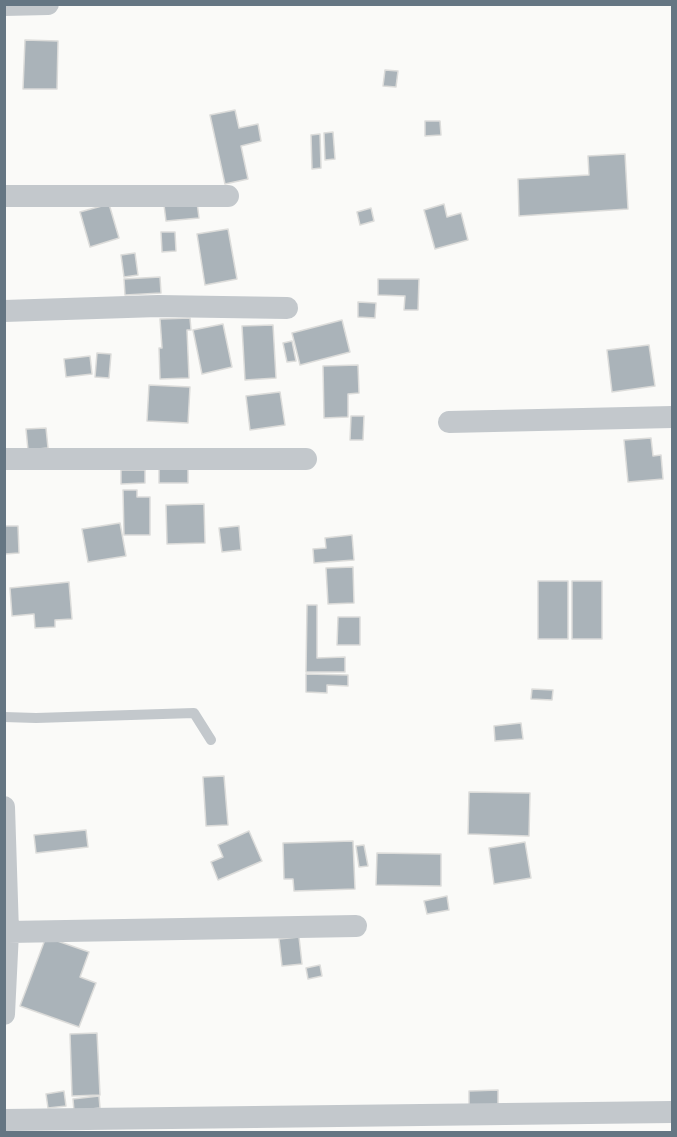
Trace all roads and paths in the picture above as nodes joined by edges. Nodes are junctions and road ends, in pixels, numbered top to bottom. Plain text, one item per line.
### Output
1 (48, 4) edge
2 (4, 5) edge
3 (4, 195) edge
4 (228, 196) dead end
5 (287, 308) dead end
6 (4, 311) edge
7 (672, 417) edge
8 (448, 422) dead end
9 (4, 459) edge
10 (306, 459) dead end
11 (4, 717) edge
12 (211, 740) dead end
13 (4, 807) edge
14 (356, 926) dead end
15 (8, 932) junction
16 (4, 1014) edge
17 (672, 1113) edge
18 (4, 1120) edge
19 (223, 1125) edge

1 - 2 street
3 - 4 street
5 - 6 street
7 - 8 street
9 - 10 street
11 - 12 lane
13 - 15 street
14 - 15 street
15 - 16 street
17 - 19 street
18 - 19 street

